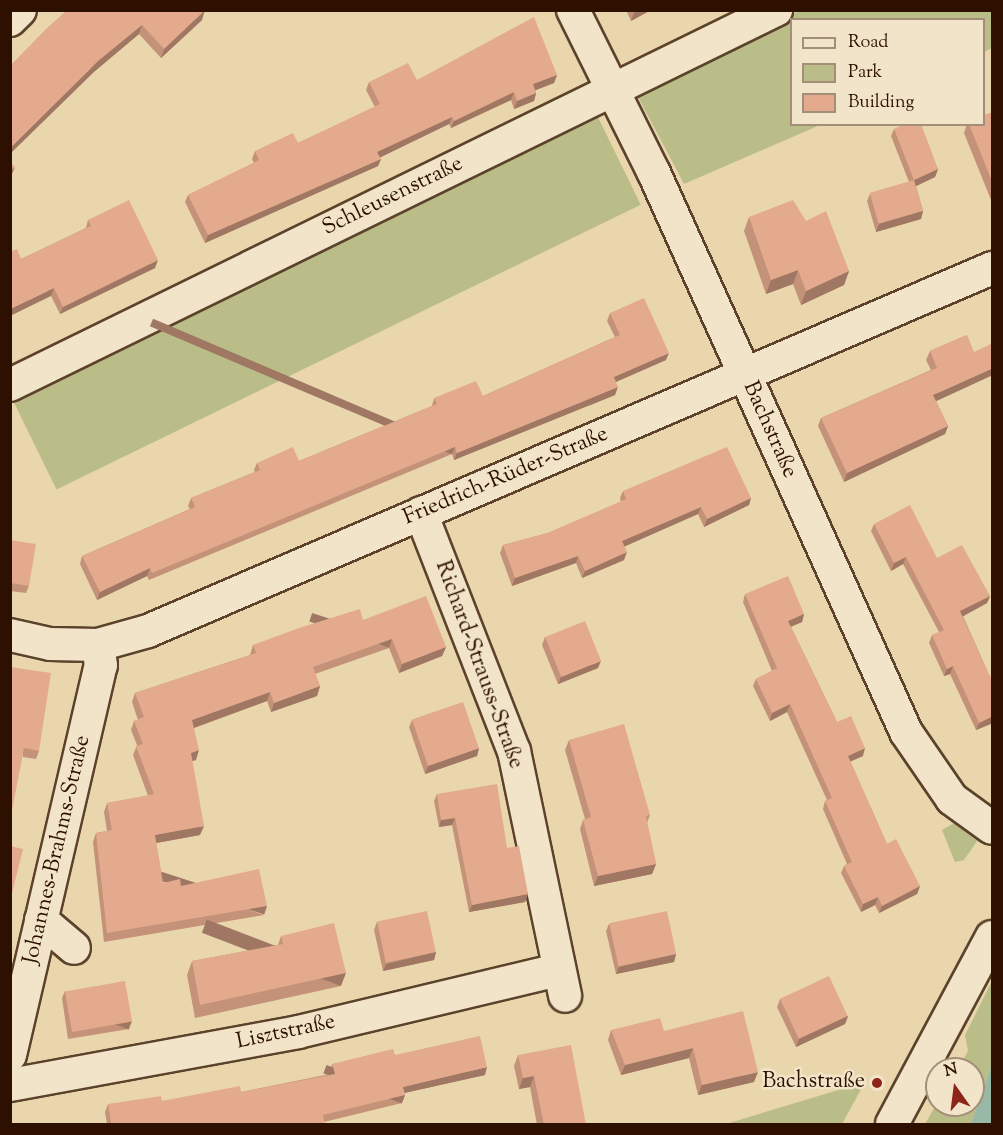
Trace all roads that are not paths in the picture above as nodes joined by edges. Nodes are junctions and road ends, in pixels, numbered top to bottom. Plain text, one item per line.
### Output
1 (20, 10) edge
2 (573, 10) edge
3 (776, 10) edge
4 (10, 20) edge
5 (610, 90) junction
6 (993, 268) edge
7 (744, 376) junction
8 (10, 385) edge
9 (421, 513) junction
10 (10, 635) edge
11 (98, 645) junction
12 (993, 828) edge
13 (41, 920) junction
14 (993, 937) edge
15 (74, 948) dead end
16 (562, 983) joint
17 (10, 1055) edge
18 (10, 1086) edge
19 (892, 1125) edge

1 - 4 street
2 - 5 street, Bachstraße
3 - 5 street, Schleusenstraße
5 - 7 street, Bachstraße
5 - 8 street, Schleusenstraße
6 - 7 street, Friedrich-Rüder-Straße
7 - 9 street, Friedrich-Rüder-Straße
7 - 12 street, Bachstraße
9 - 11 street, Friedrich-Rüder-Straße
9 - 16 street, Richard-Strauss-Straße
10 - 11 street, Friedrich-Rüder-Straße
11 - 13 street, Johannes-Brahms-Straße
13 - 15 street
13 - 17 street, Johannes-Brahms-Straße
14 - 19 street
16 - 18 street, Lisztstraße

